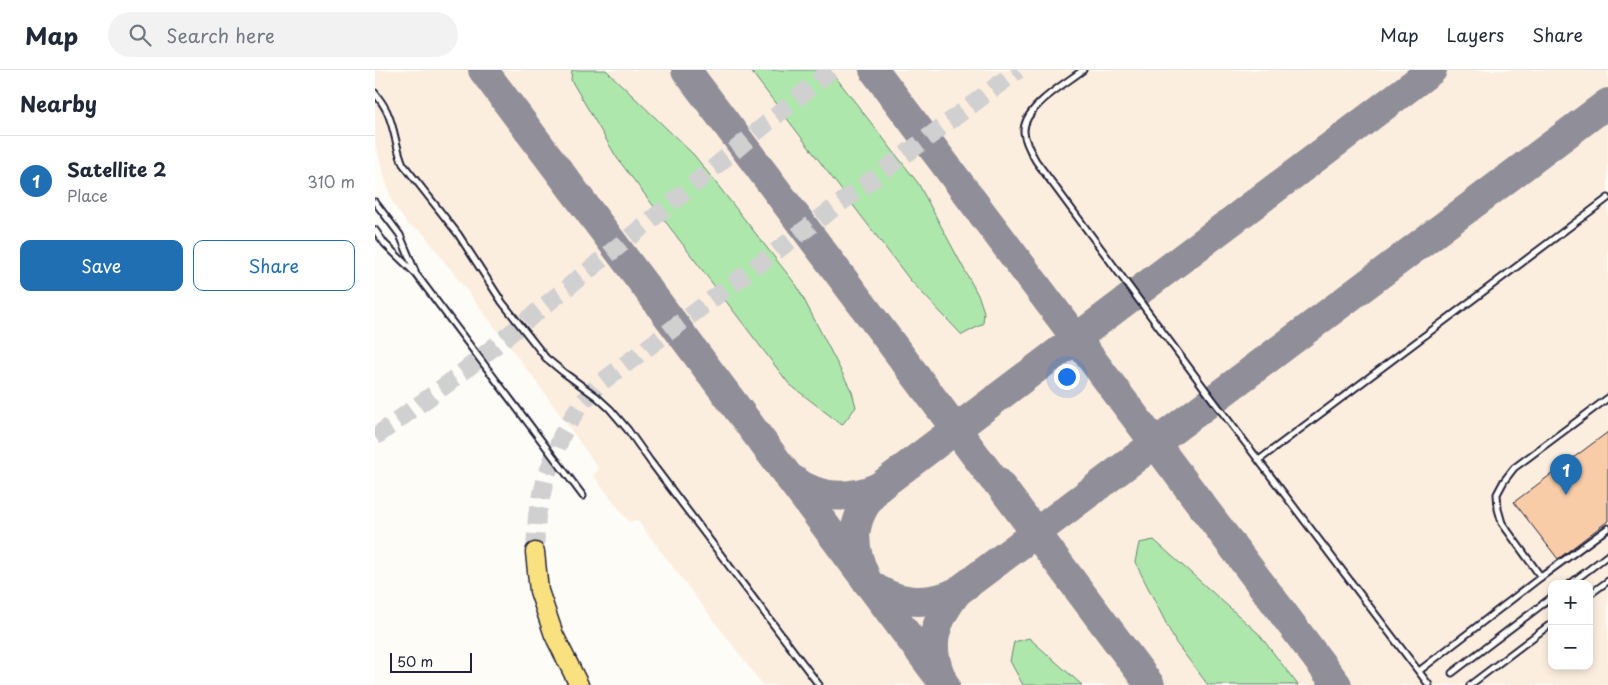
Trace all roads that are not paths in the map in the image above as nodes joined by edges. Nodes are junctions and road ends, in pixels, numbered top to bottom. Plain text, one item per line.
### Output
1 (1083, 70) edge
2 (375, 93) edge
3 (1608, 198) edge
4 (375, 202) edge
5 (375, 230) edge
6 (416, 274) junction
7 (1608, 398) edge
8 (1259, 460) junction
9 (583, 496) dead end
10 (1608, 528) edge
11 (535, 552) tunnel mouth
12 (1608, 555) edge
13 (1541, 577) junction
14 (1575, 580) edge
15 (1608, 581) edge
16 (1593, 592) edge
17 (1548, 600) edge
18 (1551, 625) edge
19 (1419, 670) junction
20 (1453, 673) dead end
21 (579, 685) edge
22 (819, 685) edge
23 (1429, 685) edge
24 (1470, 685) edge

1 - 8 lane
2 - 22 lane
3 - 8 lane
4 - 6 lane
5 - 6 lane
6 - 9 lane
7 - 13 lane
8 - 19 lane
10 - 13 lane
11 - 21 highway
12 - 14 lane
13 - 19 lane
15 - 16 lane
17 - 20 lane
18 - 24 lane
19 - 23 lane

